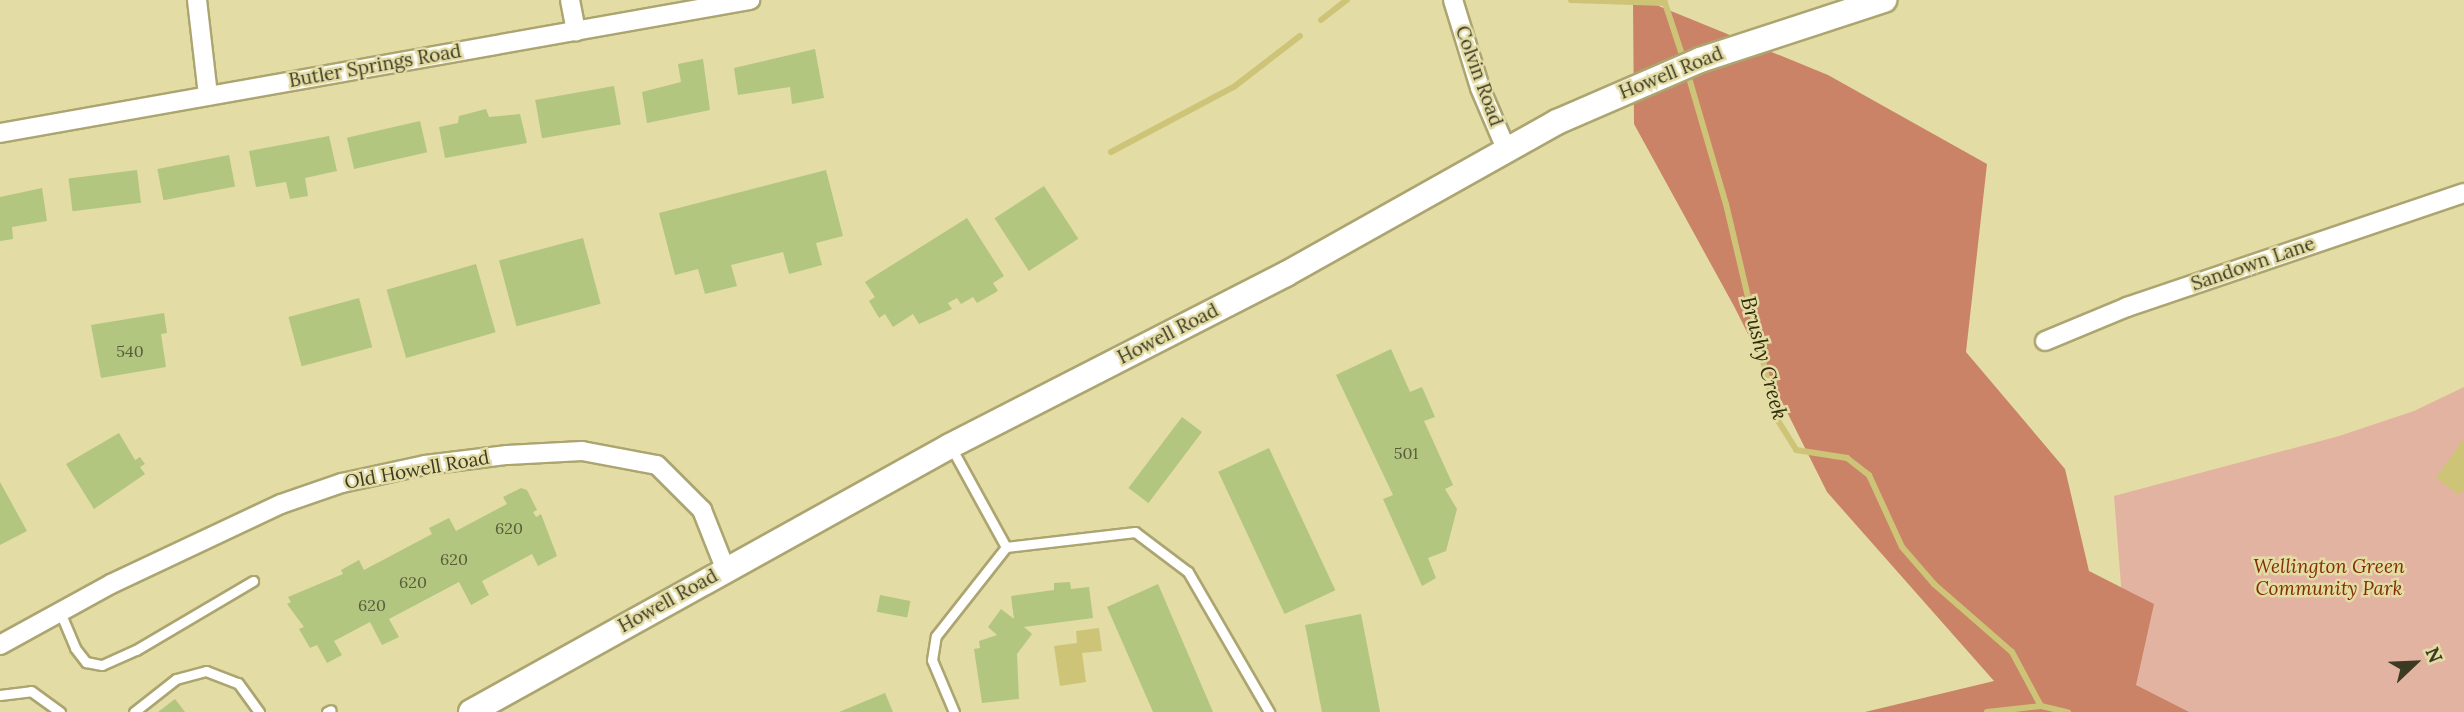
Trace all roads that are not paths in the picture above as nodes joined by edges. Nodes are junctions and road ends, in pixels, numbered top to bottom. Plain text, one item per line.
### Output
1 (197, 0) edge
2 (570, 0) edge
3 (750, 0) edge
4 (1453, 0) edge
5 (1874, 2) edge
6 (576, 31) junction
7 (208, 95) junction
8 (0, 133) edge
9 (1507, 151) junction
10 (2464, 193) edge
11 (2045, 341) dead end
12 (950, 446) junction
13 (1006, 547) junction
14 (725, 568) junction
15 (253, 581) dead end
16 (60, 612) junction
17 (0, 645) edge
18 (0, 695) edge
19 (60, 712) edge
20 (134, 712) edge
21 (259, 712) edge
22 (471, 712) edge
23 (954, 712) edge
24 (1269, 712) edge

1 - 7 street
2 - 6 street
3 - 6 street, Butler Springs Road
4 - 9 street, Colvin Road
5 - 9 main road, Howell Road
6 - 7 street, Butler Springs Road
7 - 8 street, Butler Springs Road
9 - 12 main road, Howell Road
10 - 11 street, Sandown Lane
12 - 13 lane
12 - 14 main road, Howell Road
13 - 23 lane
13 - 24 lane
14 - 16 street, Old Howell Road
14 - 22 main road, Howell Road
15 - 16 lane
16 - 17 street, Old Howell Road
18 - 19 lane
20 - 21 lane

